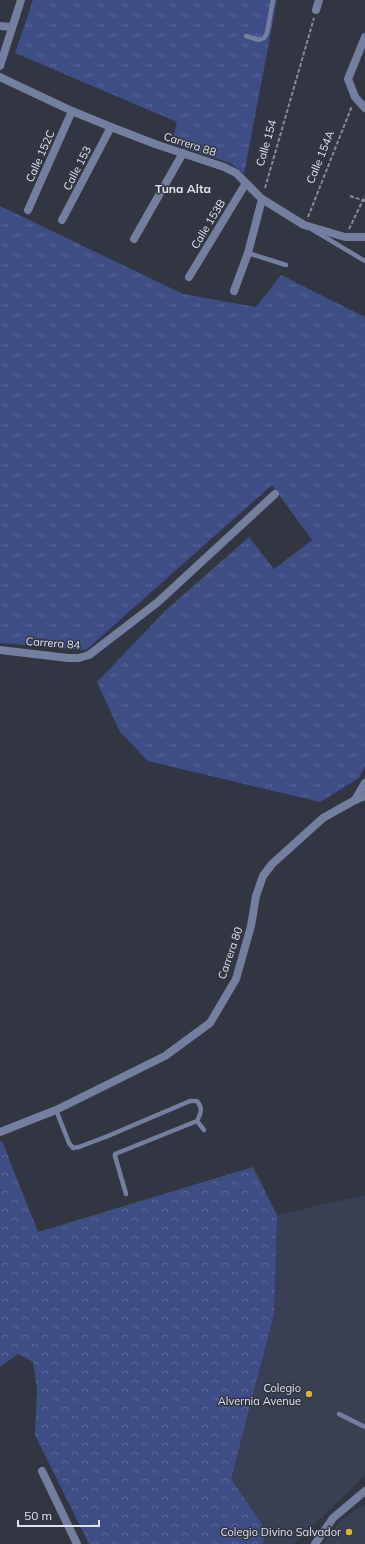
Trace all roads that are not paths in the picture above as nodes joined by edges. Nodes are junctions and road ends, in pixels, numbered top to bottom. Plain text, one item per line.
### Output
1 (21, 0) edge
2 (273, 0) edge
3 (319, 0) edge
4 (316, 10) road end
5 (0, 26) edge
6 (12, 28) junction
7 (246, 36) dead end
8 (365, 37) edge
9 (0, 66) edge
10 (0, 77) edge
11 (365, 108) edge
12 (72, 111) junction
13 (111, 127) junction
14 (183, 153) junction
15 (246, 183) junction
16 (262, 199) junction
17 (28, 210) dead end
18 (62, 220) dead end
19 (304, 225) junction
20 (365, 237) edge
21 (134, 239) dead end
22 (248, 253) junction
23 (365, 261) edge
24 (286, 266) dead end
25 (189, 277) dead end
26 (234, 291) dead end
27 (275, 494) dead end
28 (0, 650) edge
29 (365, 783) edge
30 (365, 796) edge
31 (355, 800) junction
32 (56, 1110) junction
33 (197, 1121) junction
34 (204, 1130) dead end
35 (0, 1132) edge
36 (126, 1194) dead end
37 (339, 1414) dead end
38 (365, 1427) edge
39 (42, 1471) dead end
40 (365, 1491) edge
41 (77, 1544) edge
42 (315, 1544) edge

1 - 6 street
2 - 7 lane
3 - 4 street
5 - 6 street
6 - 9 street
8 - 11 street
10 - 12 street, Carrera 88
12 - 13 street, Carrera 88
12 - 17 street, Calle 152C
13 - 14 street, Carrera 88
13 - 18 street, Calle 153
14 - 15 street, Carrera 88
14 - 21 street
15 - 16 street, Carrera 88
15 - 25 street, Calle 153B
16 - 19 street, Carrera 88
16 - 22 street
19 - 20 street, Carrera 88
19 - 23 lane
22 - 24 lane
22 - 26 street
27 - 28 street, Carrera 84
29 - 31 street
30 - 31 street, Carrera 80
31 - 32 street, Carrera 80
32 - 33 lane
32 - 35 street, Carrera 80
33 - 34 lane
33 - 36 lane
37 - 38 lane
39 - 41 street
40 - 42 street

